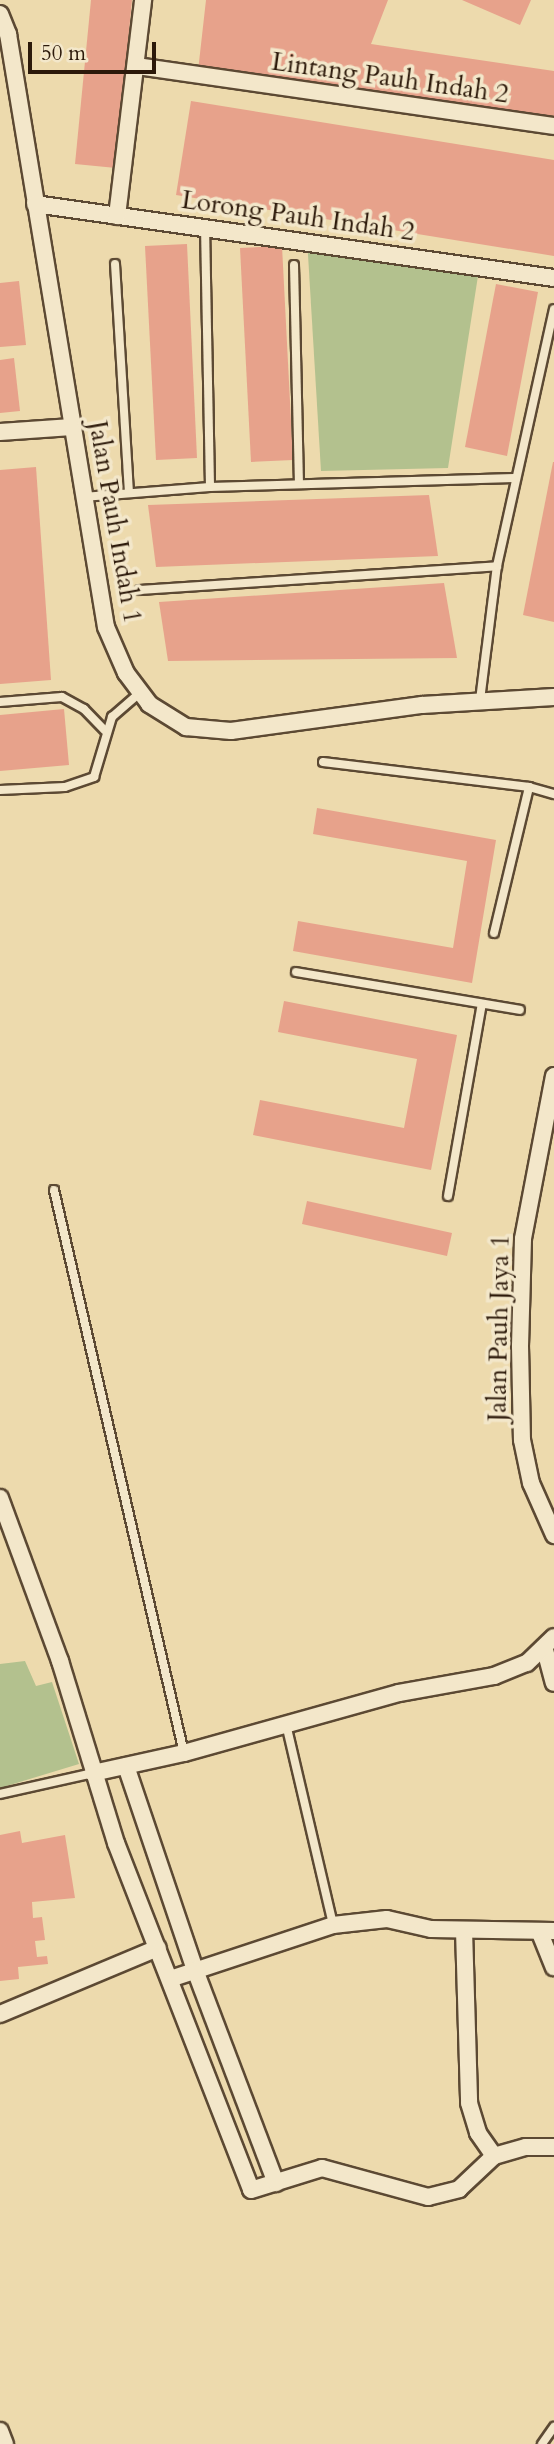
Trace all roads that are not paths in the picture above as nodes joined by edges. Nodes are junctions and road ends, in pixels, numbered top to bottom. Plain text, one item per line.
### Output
1 (144, 0) edge
2 (0, 14) edge
3 (137, 66) junction
4 (554, 127) edge
5 (35, 204) junction
6 (117, 216) junction
7 (205, 226) junction
8 (116, 264) dead end
9 (294, 265) dead end
10 (554, 278) edge
11 (554, 309) edge
12 (72, 427) junction
13 (0, 432) edge
14 (514, 478) junction
15 (299, 483) junction
16 (210, 486) junction
17 (129, 491) junction
18 (83, 497) junction
19 (497, 566) junction
20 (140, 590) dead end
21 (140, 693) junction
22 (554, 697) edge
23 (480, 700) junction
24 (0, 702) edge
25 (104, 731) junction
26 (323, 762) dead end
27 (529, 787) junction
28 (0, 790) edge
29 (554, 794) edge
30 (494, 933) dead end
31 (296, 972) dead end
32 (482, 1004) junction
33 (520, 1010) dead end
34 (554, 1078) edge
35 (54, 1190) dead end
36 (448, 1196) dead end
37 (0, 1498) edge
38 (554, 1535) edge
39 (550, 1643) edge
40 (554, 1683) edge
41 (286, 1724) junction
42 (184, 1753) junction
43 (126, 1766) junction
44 (93, 1773) junction
45 (0, 1794) edge
46 (333, 1925) junction
47 (464, 1930) junction
48 (547, 1932) edge
49 (158, 1948) junction
50 (554, 1967) edge
51 (195, 1970) junction
52 (170, 1979) junction
53 (0, 2014) edge
54 (554, 2147) edge
55 (494, 2157) junction
56 (276, 2183) junction
57 (554, 2427) edge
58 (0, 2431) edge
59 (5, 2444) edge
60 (542, 2444) edge

1 - 3 street
2 - 5 street, Jalan Pauh Indah 1
3 - 4 street, Lintang Pauh Indah 2
3 - 6 street
5 - 6 street, Lorong Pauh Indah 2
5 - 12 street, Jalan Pauh Indah 1
6 - 7 street, Lorong Pauh Indah 2
7 - 10 street, Lorong Pauh Indah 2
7 - 16 lane
8 - 17 lane
9 - 15 lane
11 - 14 lane
12 - 13 street
12 - 18 street, Jalan Pauh Indah 1
14 - 15 lane
14 - 19 lane
15 - 16 lane
16 - 17 lane
17 - 18 lane
18 - 21 street, Jalan Pauh Indah 1
19 - 20 lane
19 - 23 lane
21 - 23 street, Jalan Pauh Indah 1
21 - 25 lane
22 - 23 street, Jalan Pauh Indah 1
24 - 25 lane
25 - 28 lane
26 - 27 lane
27 - 29 lane
27 - 30 lane
31 - 32 lane
32 - 33 lane
32 - 36 lane
34 - 38 street, Jalan Pauh Jaya 1
35 - 42 lane
37 - 44 street
39 - 40 street
39 - 41 street
41 - 42 street
41 - 46 lane
42 - 43 street
43 - 44 street
43 - 51 street
44 - 45 lane
44 - 49 street
46 - 47 street
46 - 51 street
47 - 48 street
47 - 55 street
48 - 50 street
49 - 52 street
49 - 53 street
51 - 52 street
51 - 56 street
52 - 56 street
54 - 55 street
55 - 56 street
57 - 60 lane
58 - 59 street

